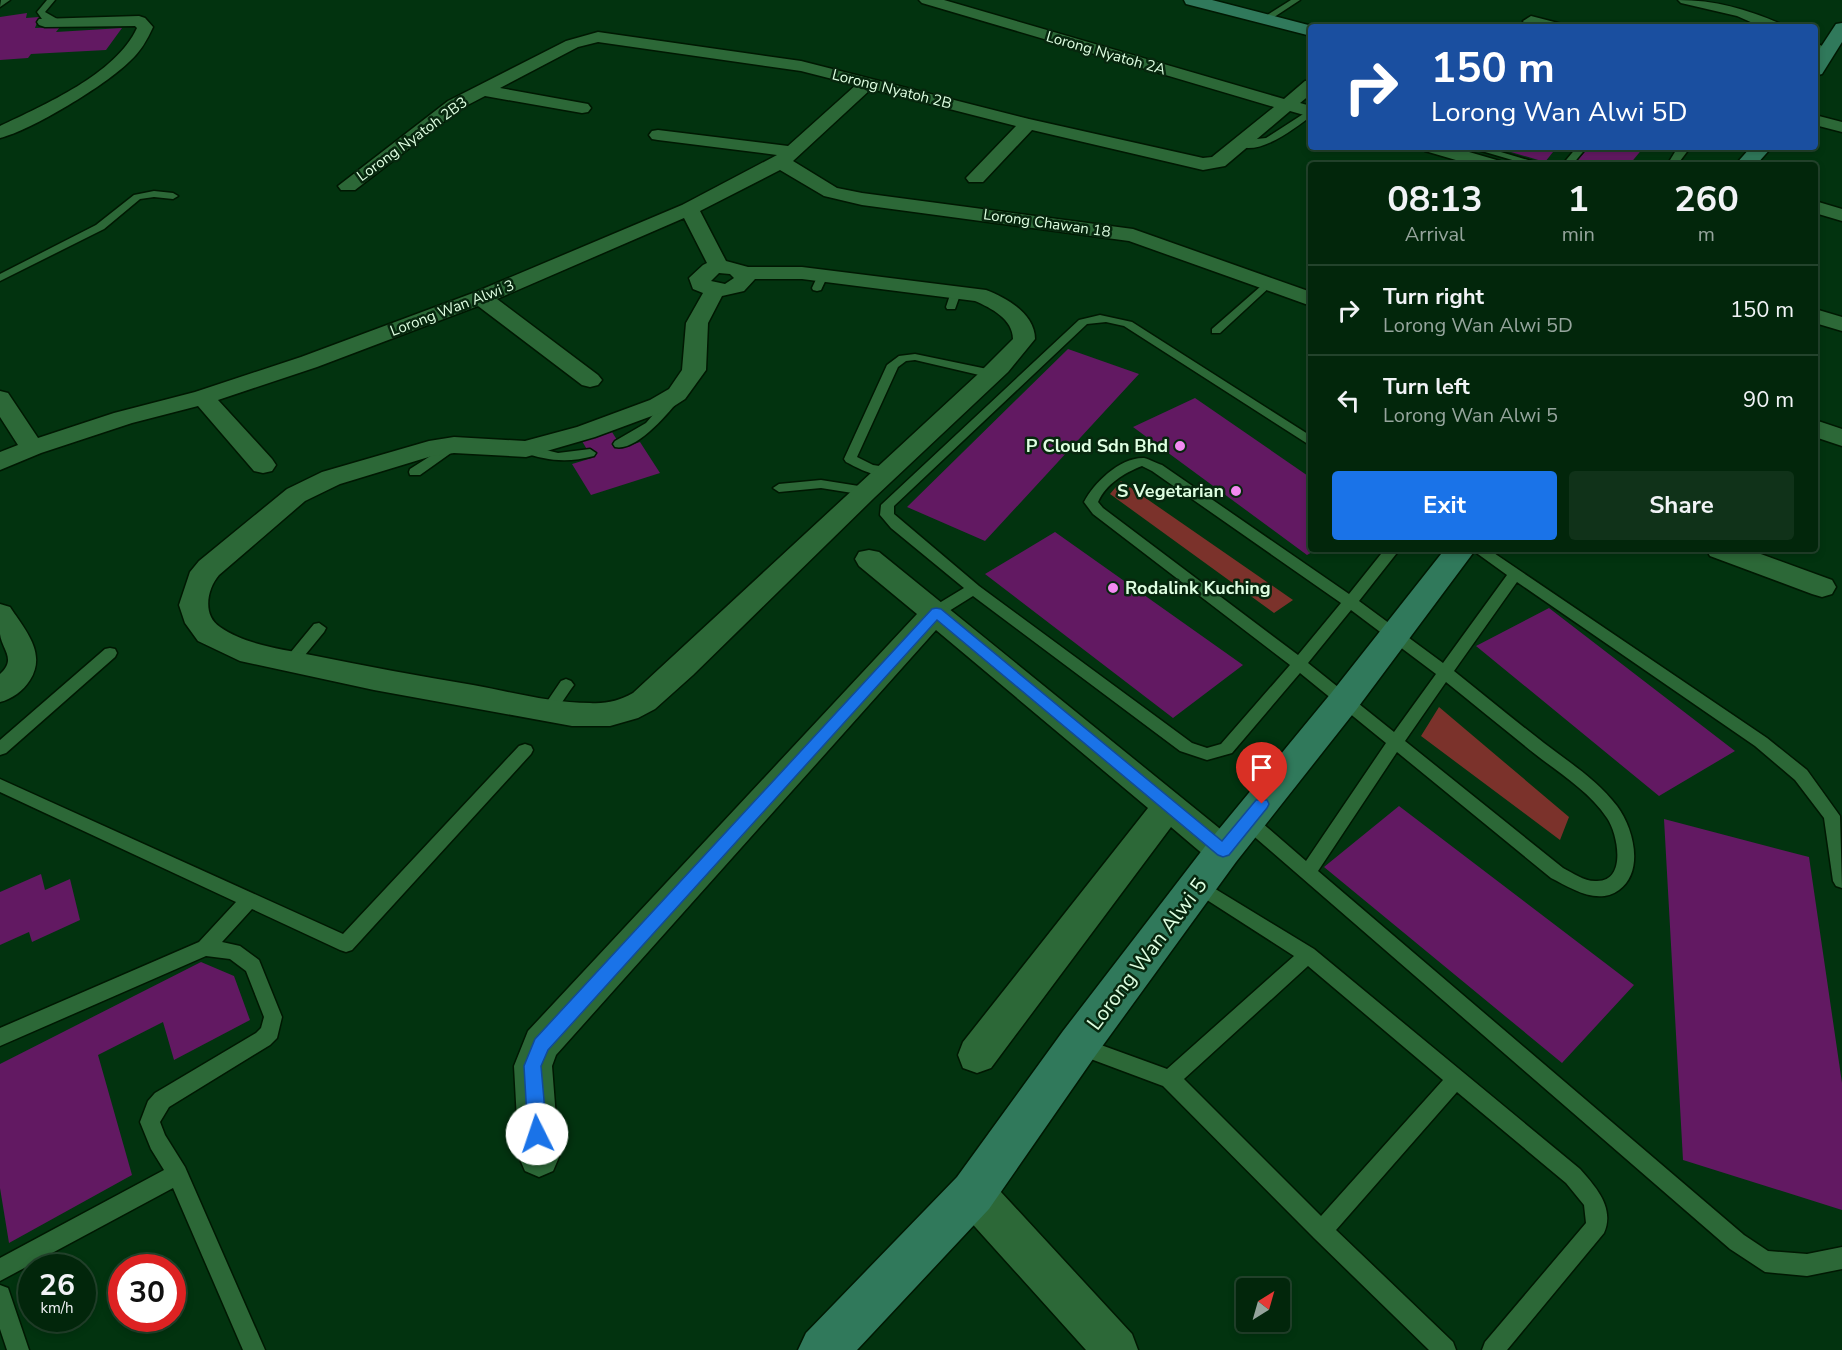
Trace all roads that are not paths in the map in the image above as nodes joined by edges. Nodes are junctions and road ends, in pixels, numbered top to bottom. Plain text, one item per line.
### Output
1 (6, 0) edge
2 (51, 0) edge
3 (927, 0) edge
4 (1192, 0) edge
5 (1296, 0) edge
6 (1686, 0) edge
7 (0, 5) edge
8 (1264, 19) junction
9 (1532, 21) dead end
10 (50, 22) joint
11 (1544, 24) edge
12 (1767, 24) edge
13 (1842, 28) edge
14 (1308, 30) edge
15 (572, 44) joint
16 (1820, 51) edge
17 (868, 83) junction
18 (1308, 87) edge
19 (481, 90) junction
20 (1286, 105) junction
21 (582, 108) dead end
22 (1308, 111) edge
23 (1308, 114) edge
24 (1818, 121) edge
25 (1028, 124) junction
26 (1842, 127) edge
27 (0, 133) edge
28 (658, 135) dead end
29 (1239, 144) junction
30 (1457, 150) edge
31 (1484, 150) edge
32 (1580, 150) edge
33 (1758, 150) edge
34 (788, 157) junction
35 (1486, 162) edge
36 (1529, 162) edge
37 (1570, 162) edge
38 (1748, 162) edge
39 (976, 178) dead end
40 (348, 186) dead end
41 (173, 196) dead end
42 (1818, 208) edge
43 (689, 209) junction
44 (1842, 214) edge
45 (0, 278) edge
46 (717, 278) junction
47 (1268, 283) junction
48 (481, 298) junction
49 (1308, 298) edge
50 (1818, 317) edge
51 (1842, 324) edge
52 (1216, 331) dead end
53 (992, 374) junction
54 (590, 380) dead end
55 (677, 394) junction
56 (203, 397) junction
57 (0, 398) edge
58 (1818, 429) edge
59 (1842, 438) edge
60 (1308, 440) edge
61 (619, 444) dead end
62 (454, 445) junction
63 (32, 448) junction
64 (526, 449) junction
65 (590, 453) dead end
66 (0, 462) edge
67 (263, 465) dead end
68 (887, 471) junction
69 (415, 472) dead end
70 (780, 488) dead end
71 (865, 491) junction
72 (1391, 552) edge
73 (1459, 552) edge
74 (1482, 552) edge
75 (1728, 552) edge
76 (869, 559) dead end
77 (1515, 574) junction
78 (1822, 587) dead end
79 (974, 590) junction
80 (1351, 601) junction
81 (936, 612) junction
82 (0, 614) edge
83 (318, 628) dead end
84 (1396, 634) junction
85 (110, 653) dead end
86 (291, 662) junction
87 (1299, 664) junction
88 (1446, 671) junction
89 (566, 685) dead end
90 (0, 692) edge
91 (1344, 701) junction
92 (549, 710) junction
93 (1395, 742) junction
94 (0, 749) edge
95 (525, 750) dead end
96 (0, 785) edge
97 (1169, 805) junction
98 (1248, 821) junction
99 (1223, 851) junction
100 (1307, 873) junction
101 (1842, 881) edge
102 (1199, 886) junction
103 (249, 900) junction
104 (205, 948) junction
105 (1308, 955) junction
106 (0, 1036) edge
107 (1078, 1046) junction
108 (976, 1055) dead end
109 (1170, 1079) junction
110 (1456, 1079) junction
111 (539, 1157) dead end
112 (178, 1174) junction
113 (973, 1193) junction
114 (1321, 1231) junction
115 (1842, 1258) edge
116 (0, 1270) edge
117 (0, 1296) edge
118 (18, 1350) edge
119 (254, 1350) edge
120 (823, 1350) edge
121 (1116, 1350) edge
122 (1445, 1350) edge
123 (1493, 1350) edge

1 - 7 lane
2 - 10 lane
3 - 20 street, Lorong Nyatoh 2A
4 - 8 street
5 - 8 lane
6 - 12 street
8 - 14 street
9 - 11 street
10 - 27 street
13 - 16 street
15 - 17 street, Lorong Nyatoh 2B
15 - 19 street, Lorong Nyatoh 2B3
17 - 25 street, Lorong Nyatoh 2B
17 - 34 street, Lorong Wan Alwi 3
18 - 20 street
19 - 21 street
19 - 40 street, Lorong Nyatoh 2B3
20 - 22 street, Lorong Nyatoh 2A
20 - 29 street
23 - 29 lane
24 - 26 street
25 - 29 street, Lorong Nyatoh 2B
25 - 39 street
28 - 34 street
30 - 35 street
31 - 36 lane
32 - 37 lane
33 - 38 street
34 - 43 street, Lorong Wan Alwi 3
34 - 47 street, Lorong Chawan 18
41 - 45 lane
42 - 44 street
43 - 46 street
43 - 48 street, Lorong Wan Alwi 3
46 - 53 street
46 - 55 street
47 - 49 street, Lorong Chawan 18
47 - 52 lane
48 - 54 street
48 - 56 street, Lorong Wan Alwi 3
50 - 51 street
53 - 68 street
53 - 68 lane
55 - 61 lane
55 - 64 street
56 - 63 street, Lorong Wan Alwi 3
56 - 67 street
57 - 63 street
58 - 59 street
60 - 79 lane
62 - 64 street
62 - 69 lane
62 - 86 street
63 - 66 street, Lorong Wan Alwi 3
64 - 65 lane
68 - 71 street
70 - 71 lane
71 - 92 street
72 - 80 lane
73 - 84 street, Lorong Wan Alwi 5
74 - 77 lane
75 - 78 street
76 - 81 street
77 - 88 lane
77 - 101 lane
79 - 81 lane
79 - 87 lane
80 - 84 lane
80 - 87 lane
80 - 87 lane
81 - 97 street
81 - 111 street
82 - 90 street
83 - 86 lane
84 - 88 lane
84 - 91 street, Lorong Wan Alwi 5
85 - 94 lane
86 - 92 street
87 - 91 lane
88 - 93 lane
88 - 93 lane
89 - 92 lane
91 - 93 lane
91 - 98 street, Lorong Wan Alwi 5
93 - 100 lane
95 - 103 lane
96 - 103 lane
97 - 99 street
97 - 108 street
98 - 99 street, Lorong Wan Alwi 5
98 - 100 lane
99 - 102 street, Lorong Wan Alwi 5
100 - 115 lane
102 - 105 lane
102 - 107 street, Lorong Wan Alwi 5
103 - 104 lane
104 - 106 lane
104 - 112 lane
105 - 109 lane
105 - 110 lane
107 - 109 lane
107 - 113 street, Lorong Wan Alwi 5
109 - 114 lane
110 - 114 lane
110 - 123 lane
112 - 116 lane
112 - 119 lane
113 - 120 street, Lorong Wan Alwi 5
113 - 121 street
114 - 122 lane
117 - 118 lane

